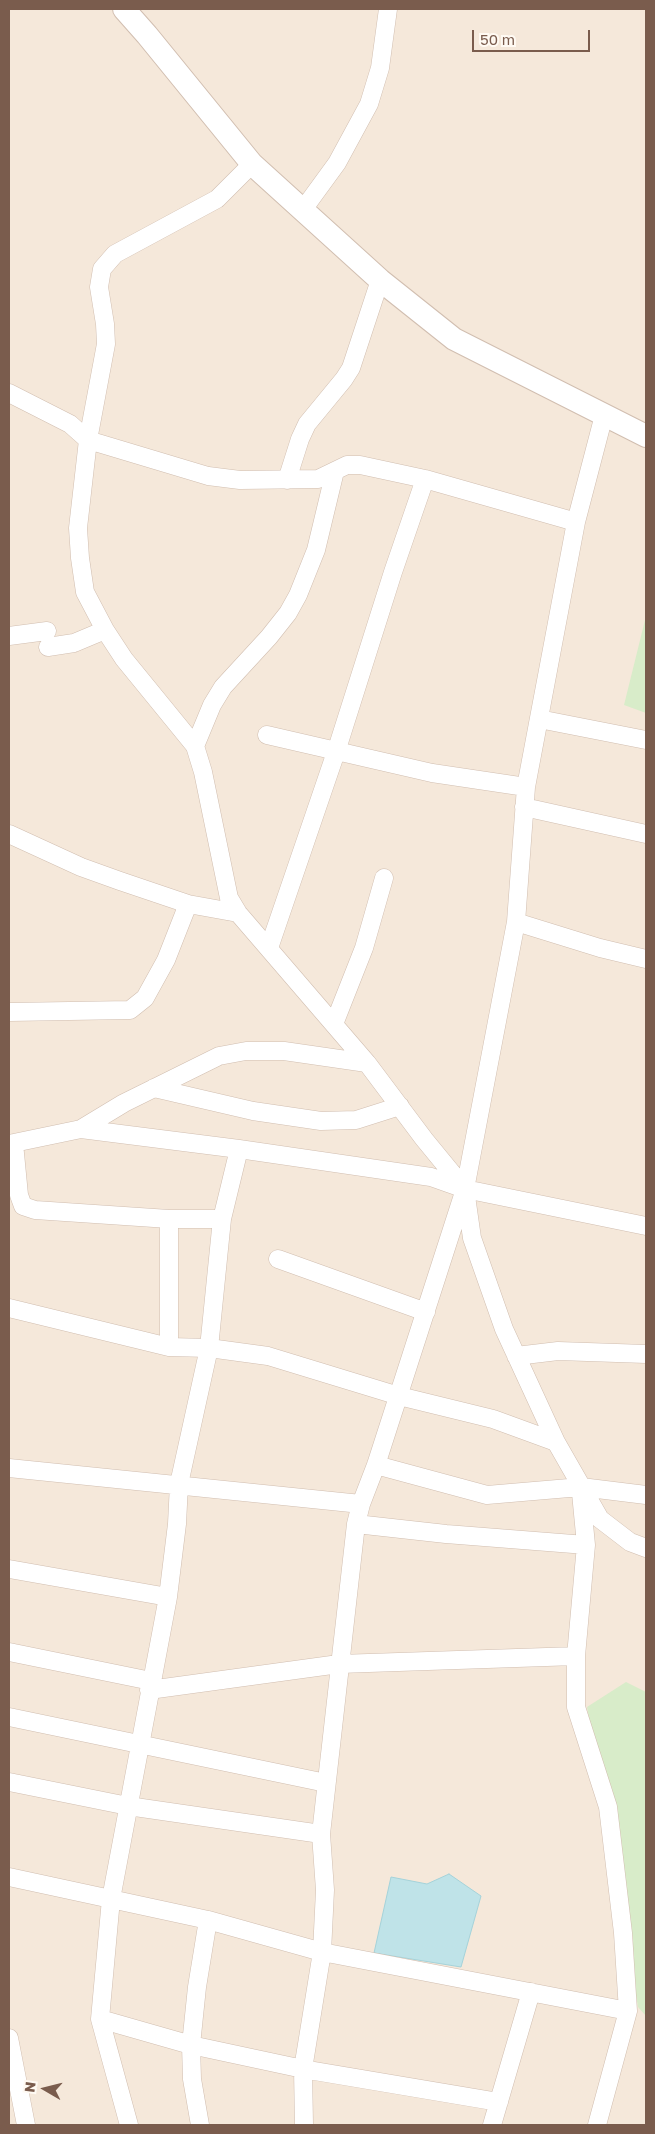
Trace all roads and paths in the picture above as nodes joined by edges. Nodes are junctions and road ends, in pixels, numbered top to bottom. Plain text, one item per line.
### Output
1 (124, 9) edge
2 (388, 9) edge
3 (252, 164) junction
4 (302, 211) junction
5 (380, 280) junction
6 (9, 392) edge
7 (604, 415) junction
8 (646, 436) edge
9 (88, 440) junction
10 (335, 471) junction
11 (425, 479) junction
12 (287, 480) junction
13 (576, 522) junction
14 (105, 630) junction
15 (9, 636) edge
16 (538, 720) junction
17 (267, 735) dead end
18 (646, 740) edge
19 (195, 746) junction
20 (336, 752) junction
21 (526, 787) junction
22 (524, 808) junction
23 (9, 834) edge
24 (646, 834) edge
25 (384, 878) dead end
26 (188, 904) junction
27 (238, 913) junction
28 (516, 922) junction
29 (269, 948) junction
30 (646, 959) edge
31 (9, 1012) edge
32 (334, 1024) junction
33 (367, 1063) junction
34 (154, 1088) junction
35 (400, 1106) junction
36 (82, 1129) junction
37 (12, 1143) edge
38 (239, 1149) junction
39 (466, 1189) junction
40 (169, 1219) junction
41 (222, 1219) junction
42 (646, 1226) edge
43 (278, 1259) dead end
44 (9, 1308) edge
45 (426, 1312) junction
46 (169, 1347) junction
47 (209, 1348) junction
48 (646, 1354) edge
49 (516, 1356) junction
50 (399, 1396) junction
51 (556, 1442) junction
52 (376, 1465) junction
53 (9, 1468) edge
54 (179, 1484) junction
55 (581, 1487) junction
56 (646, 1495) edge
57 (361, 1504) junction
58 (356, 1524) junction
59 (586, 1545) junction
60 (646, 1548) edge
61 (9, 1568) edge
62 (168, 1597) junction
63 (9, 1652) edge
64 (576, 1656) junction
65 (340, 1664) junction
66 (150, 1686) junction
67 (9, 1717) edge
68 (141, 1744) junction
69 (9, 1782) edge
70 (326, 1783) junction
71 (128, 1806) junction
72 (321, 1834) junction
73 (9, 1877) edge
74 (111, 1899) junction
75 (208, 1920) junction
76 (322, 1952) junction
77 (531, 1992) junction
78 (628, 2011) junction
79 (100, 2019) junction
80 (9, 2038) edge
81 (191, 2045) junction
82 (303, 2069) junction
83 (499, 2102) junction
84 (26, 2125) edge
85 (129, 2125) edge
86 (200, 2125) edge
87 (304, 2125) edge
88 (492, 2125) edge
89 (596, 2125) edge

1 - 3 street
2 - 4 street
3 - 4 street
3 - 9 street
4 - 5 street
5 - 7 street
5 - 12 street
6 - 9 street
7 - 8 street
7 - 13 street
9 - 12 street
9 - 14 street
10 - 11 street
10 - 12 street
10 - 19 street
11 - 13 street
11 - 20 street
13 - 16 street
14 - 15 street
14 - 19 street
16 - 18 street
16 - 21 street
17 - 20 street
19 - 27 street
20 - 21 street
20 - 29 street
21 - 22 street
22 - 24 street
22 - 28 street
23 - 26 street
25 - 32 street
26 - 27 street
26 - 31 street
27 - 29 street
28 - 30 street
28 - 39 street
29 - 32 street
32 - 33 street
33 - 34 street
33 - 35 street
34 - 35 street
34 - 36 street
35 - 39 street
36 - 37 street
36 - 38 street
37 - 40 street
38 - 39 street
38 - 41 street
39 - 42 street
39 - 45 street
39 - 49 street
40 - 41 street
40 - 46 street
41 - 47 street
43 - 45 street
44 - 46 street
45 - 50 street
46 - 47 street
47 - 50 street
47 - 54 street
48 - 49 street
49 - 51 street
50 - 51 street
50 - 52 street
51 - 55 street
52 - 55 street
52 - 57 street
53 - 54 street
54 - 57 street
54 - 62 street
55 - 56 street
55 - 59 street
55 - 60 street
57 - 58 street
58 - 59 street
58 - 65 street
59 - 64 street
61 - 62 street
62 - 66 street
63 - 66 street
64 - 65 street
64 - 78 street
65 - 66 street
65 - 70 street
66 - 68 street
67 - 68 street
68 - 70 street
68 - 71 street
69 - 71 street
70 - 72 street
71 - 72 street
71 - 74 street
72 - 76 street
73 - 74 street
74 - 75 street
74 - 79 street
75 - 76 street
75 - 81 street
76 - 77 street
76 - 82 street
77 - 78 street
77 - 83 street
78 - 89 street
79 - 81 street
79 - 85 street
80 - 84 street
81 - 82 street
81 - 86 street
82 - 83 street
82 - 87 street
83 - 88 street

